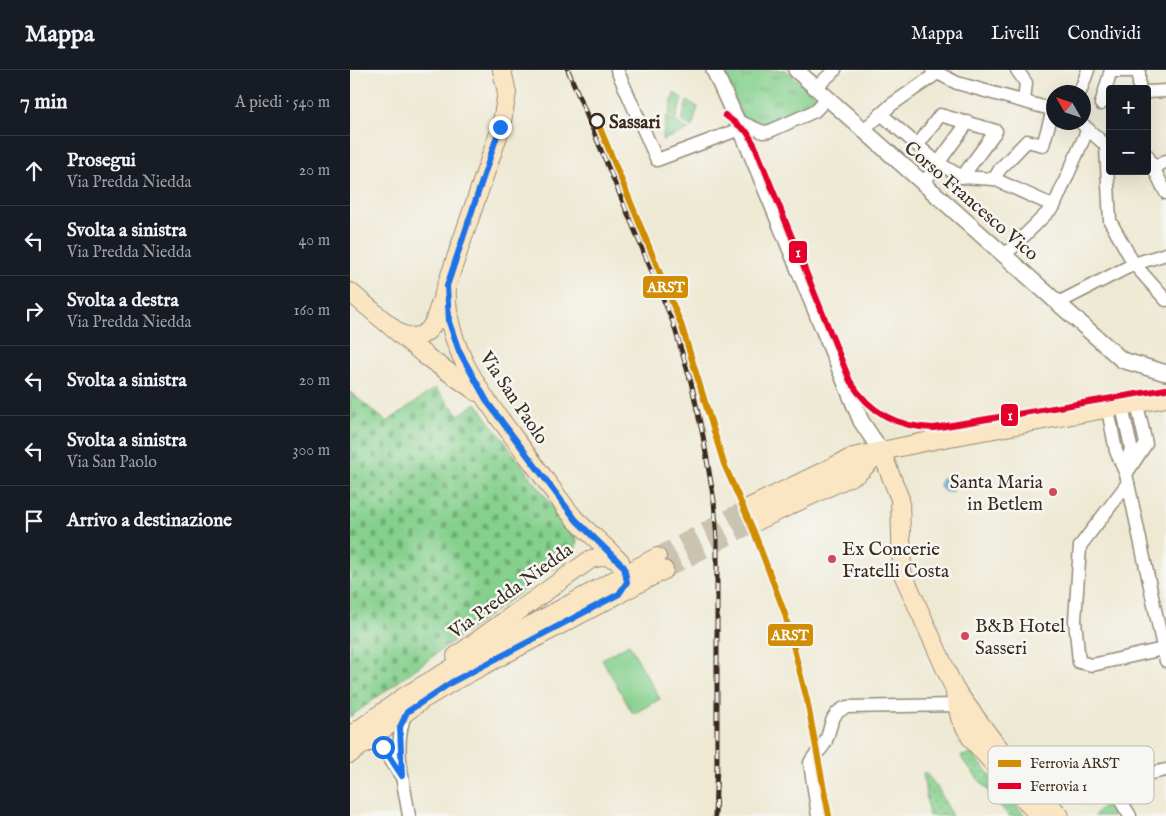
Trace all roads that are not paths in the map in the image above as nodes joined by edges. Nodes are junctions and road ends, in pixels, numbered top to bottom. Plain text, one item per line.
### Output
1 (502, 70) edge
2 (617, 70) edge
3 (714, 70) edge
4 (796, 70) edge
5 (835, 70) edge
6 (1017, 70) edge
7 (1088, 70) edge
8 (1111, 71) edge
9 (938, 72) edge
10 (1083, 85) edge
11 (1139, 85) edge
12 (815, 88) junction
13 (1166, 91) edge
14 (1151, 92) edge
15 (827, 98) junction
16 (1024, 101) junction
17 (1101, 104) dead end
18 (1046, 108) edge
19 (881, 114) junction
20 (968, 122) junction
21 (741, 130) junction
22 (1047, 130) edge
23 (1082, 130) edge
24 (1087, 130) edge
25 (864, 131) junction
26 (918, 145) junction
27 (1106, 146) edge
28 (1151, 160) edge
29 (1166, 161) edge
30 (938, 163) junction
31 (1151, 164) edge
32 (1109, 175) edge
33 (962, 177) junction
34 (994, 179) junction
35 (923, 184) junction
36 (1166, 193) edge
37 (1054, 206) junction
38 (1166, 254) edge
39 (1005, 255) junction
40 (1134, 264) junction
41 (447, 286) junction
42 (350, 292) edge
43 (1166, 300) edge
44 (1058, 303) junction
45 (404, 335) junction
46 (1166, 373) edge
47 (1166, 398) edge
48 (488, 403) junction
49 (1122, 407) junction
50 (882, 451) junction
51 (1127, 478) junction
52 (754, 514) tunnel mouth
53 (576, 520) junction
54 (622, 567) junction
55 (577, 568) junction
56 (619, 594) junction
57 (1165, 655) edge
58 (955, 696) junction
59 (406, 704) junction
60 (353, 746) edge
61 (997, 746) edge
62 (988, 758) edge
63 (402, 776) junction
64 (1029, 804) edge
65 (1049, 804) edge
66 (1123, 804) edge
67 (409, 816) edge
68 (818, 816) edge
69 (1039, 816) edge
70 (1060, 816) edge
71 (1130, 816) edge

1 - 41 main road, Via San Paolo
2 - 21 street
3 - 21 street
4 - 12 street, Corso Francesco Vico
5 - 12 street
6 - 16 street
7 - 10 street
8 - 11 street
8 - 17 street
9 - 16 street
9 - 19 street
12 - 15 street, Corso Francesco Vico
13 - 14 street
15 - 21 street
15 - 25 street, Corso Francesco Vico
16 - 18 street
19 - 25 street
19 - 26 street, Corso Francesco Vico
20 - 26 street
20 - 30 street
20 - 33 street
21 - 50 street
22 - 34 street
23 - 37 street
24 - 27 street
25 - 35 street, Corso Francesco Vico
26 - 30 street, Corso Francesco Vico
28 - 29 street
30 - 33 street, Corso Francesco Vico
30 - 35 street
31 - 36 street
32 - 40 street
33 - 34 street
34 - 37 street
35 - 39 street, Corso Francesco Vico
37 - 39 street
38 - 40 street
39 - 44 street, Corso Francesco Vico
40 - 43 street
40 - 44 street
41 - 45 main road, Via San Paolo
41 - 48 main road, Via San Paolo
42 - 45 main road
44 - 46 street, Corso Francesco Vico
45 - 48 main road
47 - 49 main road
48 - 53 main road, Via San Paolo
49 - 50 main road
49 - 51 street
49 - 51 street
50 - 52 main road
50 - 58 main road
51 - 57 street
51 - 57 street
53 - 54 main road, Via San Paolo
53 - 55 main road, Via San Paolo
54 - 55 main road, Via Predda Niedda
54 - 56 main road
54 - 56 main road, Via Predda Niedda
54 - 59 main road, Via Predda Niedda
55 - 59 main road, Via Predda Niedda
56 - 59 main road, Via Predda Niedda
58 - 61 main road
58 - 62 main road
58 - 68 street
59 - 60 main road, Via Predda Niedda
59 - 63 street, Via Predda Niedda
60 - 63 street, Via Predda Niedda
63 - 67 street, Via Predda Niedda
64 - 69 main road
65 - 70 main road
66 - 71 street

